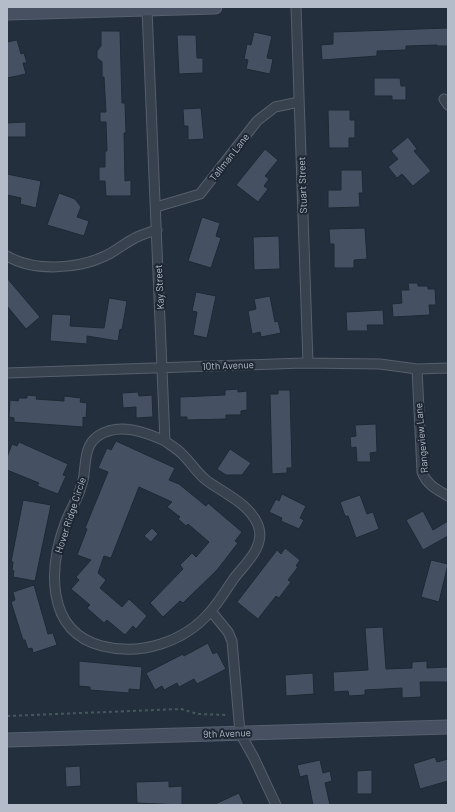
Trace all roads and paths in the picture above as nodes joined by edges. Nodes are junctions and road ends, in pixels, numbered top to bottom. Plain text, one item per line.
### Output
1 (215, 7) edge
2 (296, 7) edge
3 (146, 9) junction
4 (7, 13) edge
5 (299, 102) junction
6 (156, 207) junction
7 (157, 230) junction
8 (7, 256) edge
9 (308, 363) junction
10 (163, 367) junction
11 (448, 368) edge
12 (417, 369) junction
13 (7, 372) edge
14 (165, 441) junction
15 (448, 496) edge
16 (211, 611) junction
17 (227, 715) dead end
18 (7, 716) edge
19 (448, 727) edge
20 (240, 733) junction
21 (7, 740) edge
22 (276, 805) edge

1 - 3 main road
2 - 5 street, Stuart Street
3 - 4 main road
3 - 6 street, Kay Street
5 - 6 street, Tallman Lane
5 - 9 street, Stuart Street
6 - 7 street, Kay Street
7 - 8 street
7 - 10 street, Kay Street
9 - 10 street, 10th Avenue
9 - 12 street, 10th Avenue
10 - 13 street, 10th Avenue
10 - 14 street
11 - 12 street, 10th Avenue
12 - 15 street, Rangeview Lane
14 - 16 street, Hover Ridge Circle
14 - 16 street, Hover Ridge Circle
16 - 20 street
17 - 18 path
19 - 20 main road, 9th Avenue
20 - 21 main road, 9th Avenue
20 - 22 street

